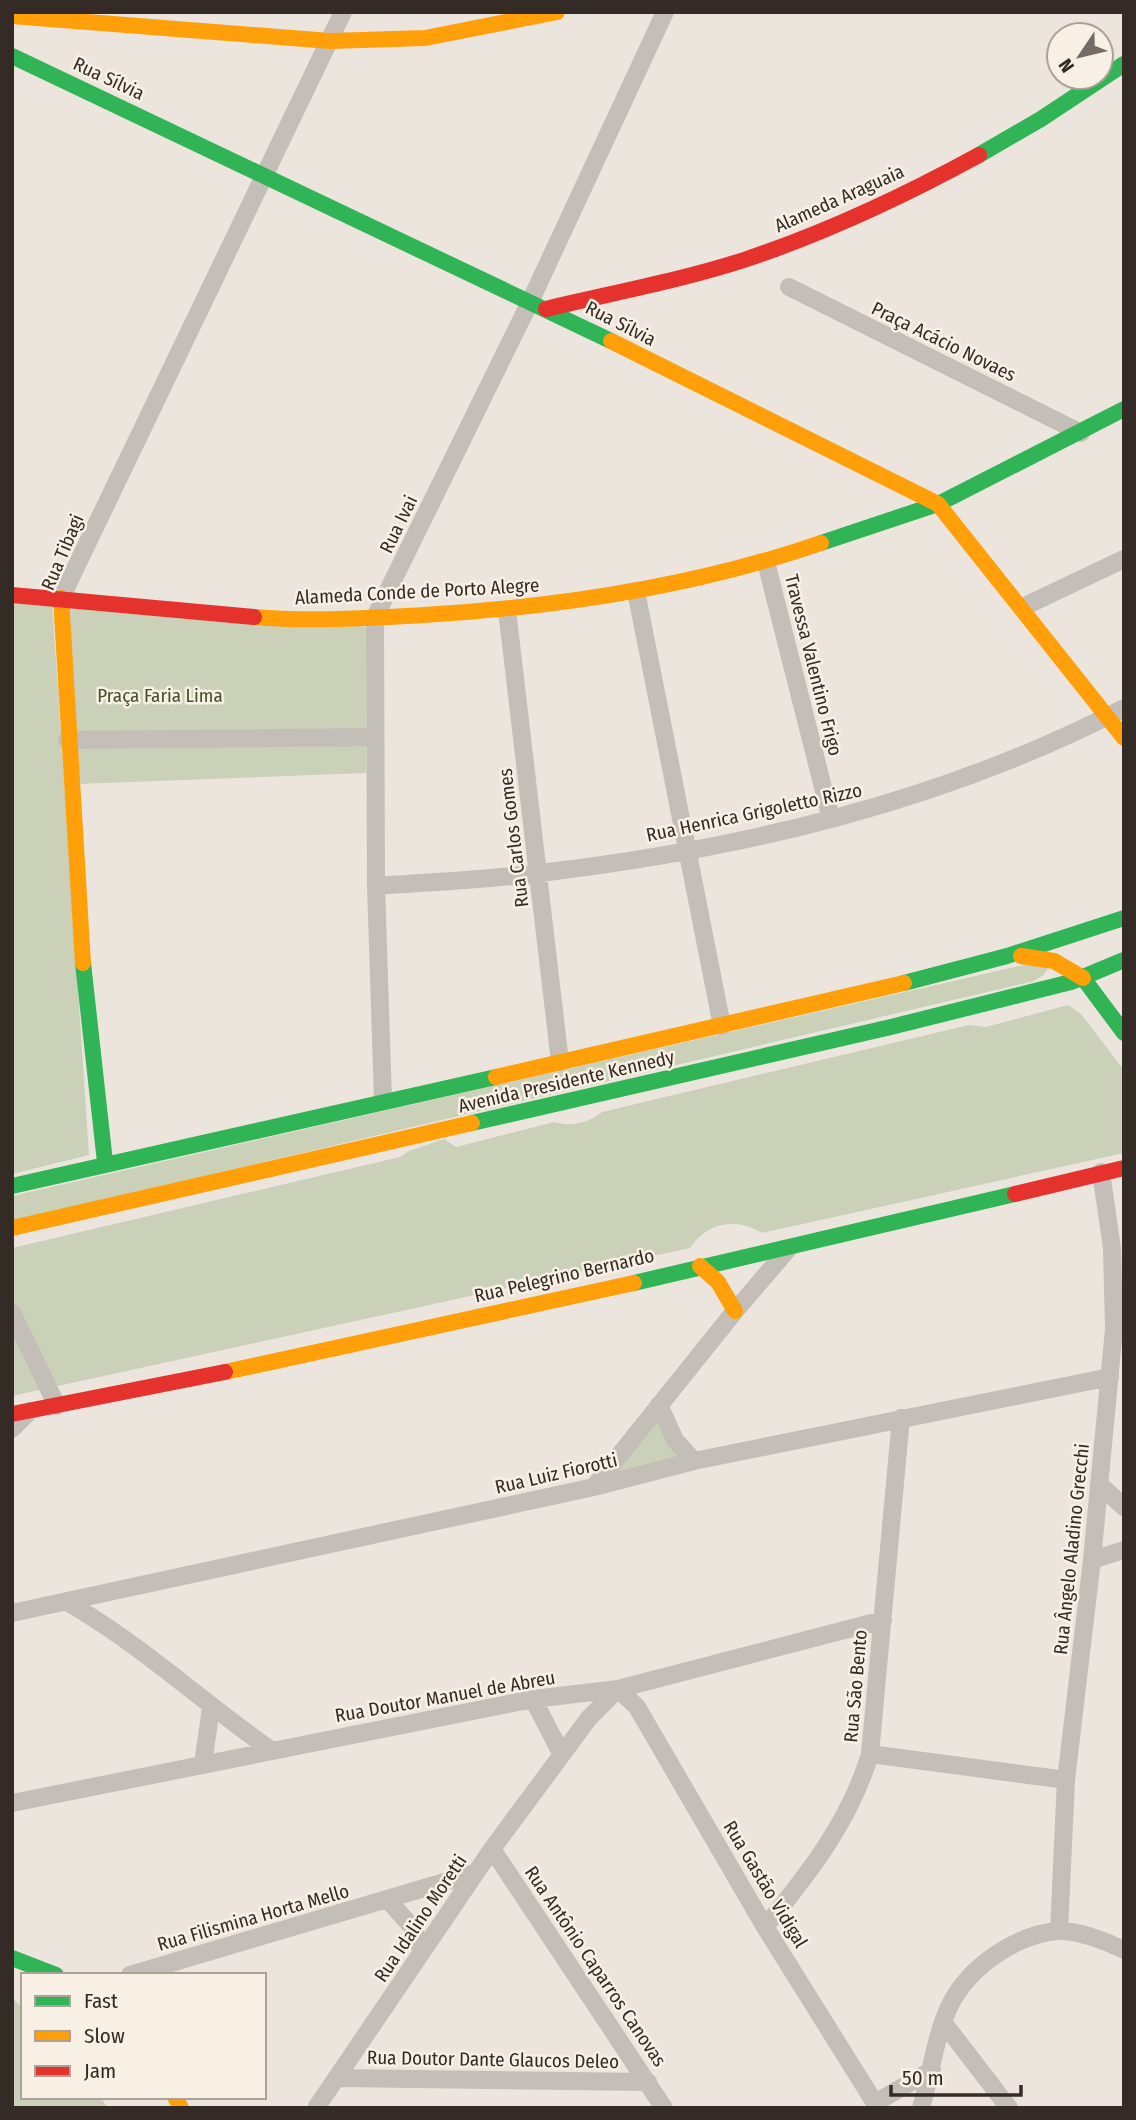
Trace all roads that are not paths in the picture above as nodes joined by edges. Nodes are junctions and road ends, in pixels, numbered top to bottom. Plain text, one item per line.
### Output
1 (343, 12) edge
2 (557, 12) edge
3 (666, 12) edge
4 (16, 18) edge
5 (330, 41) junction
6 (12, 56) edge
7 (1124, 64) edge
8 (265, 175) junction
9 (789, 287) dead end
10 (538, 305) junction
11 (1124, 408) edge
12 (1081, 433) junction
13 (938, 504) junction
14 (1124, 559) edge
15 (766, 562) junction
16 (636, 591) junction
17 (12, 596) edge
18 (61, 598) junction
19 (1023, 607) junction
20 (507, 610) junction
21 (375, 617) junction
22 (1124, 708) edge
23 (1106, 717) junction
24 (373, 737) junction
25 (1124, 738) edge
26 (67, 740) junction
27 (831, 819) junction
28 (688, 852) junction
29 (539, 873) junction
30 (376, 886) junction
31 (1118, 920) edge
32 (1007, 956) junction
33 (1124, 960) edge
34 (1083, 978) junction
35 (722, 1026) junction
36 (1124, 1033) edge
37 (560, 1062) junction
38 (383, 1100) junction
39 (105, 1162) junction
40 (1124, 1168) edge
41 (1101, 1172) junction
42 (12, 1186) edge
43 (12, 1228) edge
44 (789, 1248) junction
45 (700, 1266) junction
46 (735, 1311) junction
47 (12, 1313) edge
48 (1110, 1377) junction
49 (659, 1405) junction
50 (57, 1406) junction
51 (21, 1413) edge
52 (901, 1418) junction
53 (12, 1429) edge
54 (694, 1461) junction
55 (1100, 1485) junction
56 (594, 1487) junction
57 (1124, 1507) edge
58 (1124, 1550) edge
59 (1092, 1560) junction
60 (67, 1602) junction
61 (12, 1613) edge
62 (883, 1620) junction
63 (618, 1689) junction
64 (533, 1699) junction
65 (211, 1708) junction
66 (271, 1750) junction
67 (561, 1753) junction
68 (870, 1754) junction
69 (203, 1764) junction
70 (1066, 1780) junction
71 (12, 1803) edge
72 (492, 1849) junction
73 (475, 1873) junction
74 (387, 1899) junction
75 (765, 1927) junction
76 (1059, 1931) junction
77 (1124, 1950) edge
78 (422, 1952) junction
79 (12, 1958) edge
80 (51, 1973) edge
81 (139, 1973) edge
82 (943, 2022) junction
83 (932, 2070) junction
84 (338, 2078) junction
85 (648, 2082) junction
86 (877, 2105) edge
87 (316, 2108) edge
88 (664, 2108) edge
89 (921, 2108) edge
90 (1009, 2108) edge

1 - 5 street, Rua Tibagi
2 - 5 main road
3 - 10 street, Rua Ivai
4 - 5 main road
5 - 8 street, Rua Tibagi
6 - 8 main road, Rua Sílvia
7 - 10 main road, Alameda Araguaia
8 - 10 main road, Rua Sílvia
8 - 18 street, Rua Tibagi
9 - 12 street, Praça Acácio Novaes
10 - 13 main road, Rua Sílvia
10 - 21 street, Rua Ivai
11 - 12 main road, Alameda Conde de Porto Alegre
12 - 13 main road, Alameda Conde de Porto Alegre
13 - 15 main road, Alameda Conde de Porto Alegre
13 - 19 main road, Rua Sílvia
14 - 19 street
15 - 16 main road, Alameda Conde de Porto Alegre
15 - 27 street, Travessa Valentino Frigo
16 - 20 main road, Alameda Conde de Porto Alegre
16 - 28 street
17 - 18 main road, Alameda Conde de Porto Alegre
18 - 21 main road, Alameda Conde de Porto Alegre
18 - 26 main road, Rua Tibagi
19 - 23 main road, Rua Sílvia
20 - 21 main road, Alameda Conde de Porto Alegre
20 - 29 street, Rua Carlos Gomes
21 - 24 street, Rua Ivai
22 - 23 street, Rua Henrica Grigoletto Rizzo
23 - 25 main road, Rua Sílvia
23 - 27 street, Rua Henrica Grigoletto Rizzo
24 - 26 street
24 - 30 street, Rua Ivai
26 - 39 main road, Rua Tibagi
27 - 28 street, Rua Henrica Grigoletto Rizzo
28 - 29 street, Rua Henrica Grigoletto Rizzo
28 - 35 street
29 - 30 street, Rua Henrica Grigoletto Rizzo
29 - 37 street, Rua Carlos Gomes
30 - 38 street, Rua Ivai
31 - 32 main road, Avenida Presidente Kennedy
31 - 34 main road
32 - 34 main road
32 - 35 main road, Avenida Presidente Kennedy
33 - 34 main road, Avenida Presidente Kennedy
34 - 36 main road
34 - 43 main road, Avenida Presidente Kennedy
35 - 37 main road, Avenida Presidente Kennedy
37 - 38 main road, Avenida Presidente Kennedy
38 - 39 main road, Avenida Presidente Kennedy
39 - 42 main road, Avenida Presidente Kennedy
40 - 41 main road, Rua Pelegrino Bernardo
41 - 44 main road, Rua Pelegrino Bernardo
41 - 48 street, Rua Ângelo Aladino Grecchi
44 - 45 main road, Rua Pelegrino Bernardo
44 - 46 street
45 - 46 main road
45 - 50 main road, Rua Pelegrino Bernardo
46 - 49 street
47 - 50 street
48 - 52 street, Rua Luiz Fiorotti
48 - 55 street, Rua Ângelo Aladino Grecchi
49 - 54 street
49 - 56 street
50 - 51 main road, Rua Pelegrino Bernardo
51 - 53 street
52 - 54 street, Rua Luiz Fiorotti
52 - 62 street, Rua São Bento
54 - 56 street, Rua Luiz Fiorotti
55 - 57 street
55 - 59 street, Rua Ângelo Aladino Grecchi
56 - 60 street, Rua Luiz Fiorotti
58 - 59 street
59 - 70 street, Rua Ângelo Aladino Grecchi
60 - 61 street, Rua Luiz Fiorotti
60 - 65 street
62 - 63 street, Rua Doutor Manuel de Abreu
62 - 68 street, Rua São Bento
63 - 64 street, Rua Doutor Manuel de Abreu
63 - 67 street, Rua Idalino Moretti
63 - 75 street, Rua Gastão Vidigal
64 - 66 street, Rua Doutor Manuel de Abreu
64 - 67 street
65 - 66 street
65 - 69 street
66 - 69 street, Rua Doutor Manuel de Abreu
67 - 72 street, Rua Idalino Moretti
68 - 70 street
68 - 75 street, Rua São Bento
69 - 71 street, Rua Doutor Manuel de Abreu
70 - 76 street, Rua Ângelo Aladino Grecchi
72 - 73 street, Rua Idalino Moretti
72 - 85 street, Rua Antônio Caparros Canovas
73 - 74 street, Rua Filismina Horta Mello
73 - 78 street, Rua Idalino Moretti
74 - 78 street
74 - 81 street, Rua Filismina Horta Mello
75 - 86 street, Rua Gastão Vidigal
76 - 77 street
76 - 82 street
78 - 84 street, Rua Idalino Moretti
79 - 80 main road
82 - 83 street
82 - 90 street
83 - 86 street, Rua Gastão Vidigal
83 - 89 street
84 - 85 street, Rua Doutor Dante Glaucos Deleo
84 - 87 street, Rua Idalino Moretti
85 - 88 street, Rua Antônio Caparros Canovas

